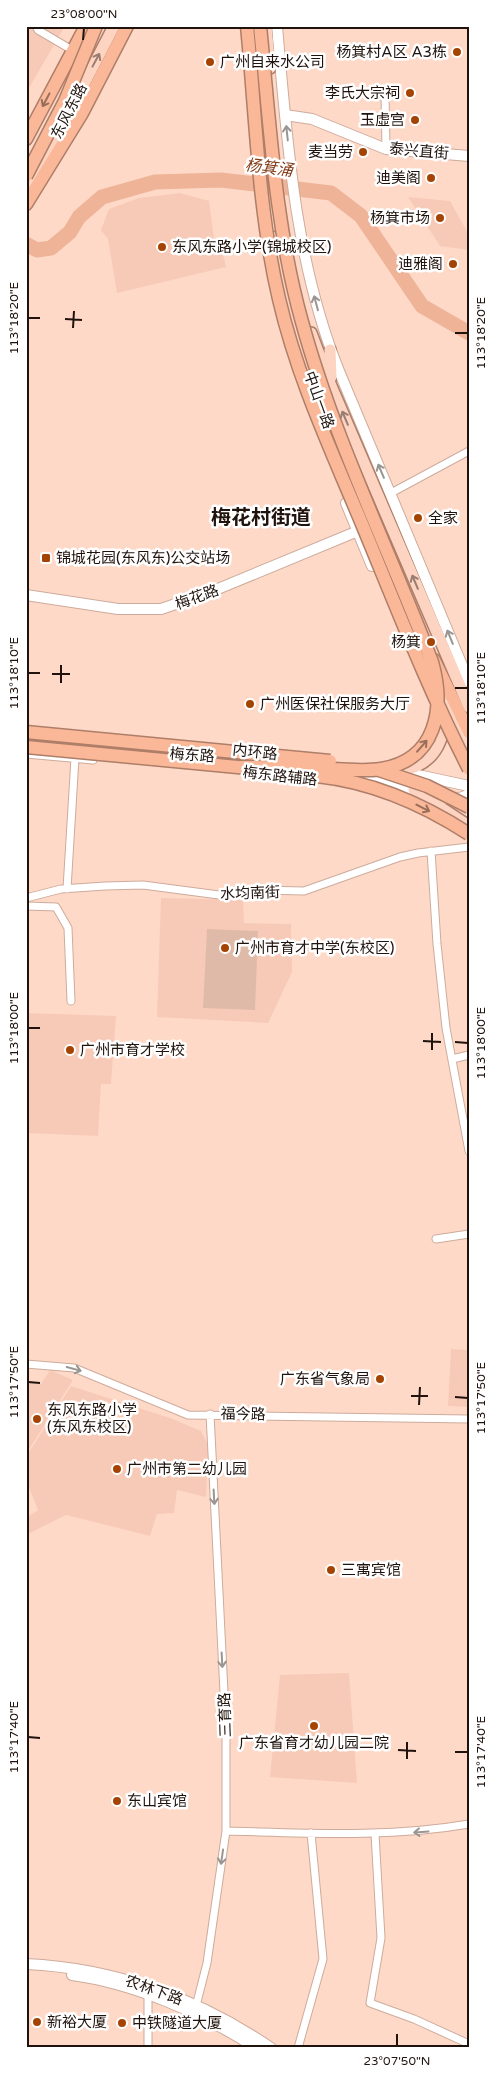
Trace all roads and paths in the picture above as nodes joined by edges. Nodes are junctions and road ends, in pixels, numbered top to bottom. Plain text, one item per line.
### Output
1 (36, 26) edge
2 (96, 26) edge
3 (103, 26) edge
4 (114, 26) edge
5 (127, 26) edge
6 (134, 26) edge
7 (266, 26) edge
8 (273, 26) edge
9 (277, 26) edge
10 (84, 28) edge
11 (251, 29) edge
12 (268, 46) junction
13 (72, 50) junction
14 (98, 84) junction
15 (385, 93) dead end
16 (285, 115) junction
17 (26, 139) edge
18 (386, 149) junction
19 (469, 156) edge
20 (26, 165) edge
21 (26, 176) edge
22 (282, 187) junction
23 (26, 197) edge
24 (26, 204) edge
25 (330, 350) junction
26 (293, 367) junction
27 (313, 384) junction
28 (331, 386) junction
29 (469, 451) edge
30 (372, 479) junction
31 (391, 493) junction
32 (358, 495) junction
33 (365, 511) junction
34 (358, 531) junction
35 (376, 538) junction
36 (407, 562) junction
37 (26, 595) edge
38 (416, 620) junction
39 (469, 682) edge
40 (443, 696) junction
41 (469, 707) edge
42 (26, 727) edge
43 (26, 732) edge
44 (469, 732) edge
45 (26, 737) edge
46 (26, 745) edge
47 (437, 748) junction
48 (469, 750) edge
49 (231, 753) junction
50 (26, 754) edge
51 (175, 754) junction
52 (75, 758) junction
53 (174, 766) junction
54 (240, 767) junction
55 (469, 769) edge
56 (400, 771) junction
57 (469, 786) edge
58 (414, 790) junction
59 (469, 794) edge
60 (469, 808) edge
61 (469, 826) edge
62 (469, 834) edge
63 (469, 847) edge
64 (431, 852) junction
65 (67, 889) junction
66 (26, 898) edge
67 (26, 906) edge
68 (72, 1001) dead end
69 (469, 1055) edge
70 (452, 1059) junction
71 (469, 1151) edge
72 (469, 1234) edge
73 (436, 1239) dead end
74 (26, 1364) edge
75 (210, 1414) junction
76 (469, 1419) edge
77 (469, 1824) edge
78 (226, 1831) junction
79 (311, 1833) junction
80 (375, 1834) junction
81 (26, 1964) edge
82 (26, 1970) edge
83 (148, 1995) junction
84 (195, 2010) junction
85 (469, 2044) edge
86 (148, 2048) edge
87 (256, 2048) edge
88 (271, 2048) edge
89 (298, 2048) edge

1 - 13 street
2 - 21 highway, bridge
3 - 20 main road, 东风东路
23 -> 4 main road, 东风东路
5 - 14 highway
6 - 14 street
7 - 12 main road, 中山一路
8 - 12 main road
9 - 16 street
10 - 13 highway
11 - 22 main road, 中山一路
11 - 26 street
11 - 38 highway, bridge
11 - 55 highway, bridge
12 - 22 main road, 中山一路
13 -> 17 highway
14 - 24 highway
15 - 18 street
16 - 18 street, 泰兴直街
22 -> 16 street
18 - 19 street, 泰兴直街
25 -> 22 street
22 - 27 main road, 中山一路
22 - 28 main road, 中山一路
25 - 28 main road
31 -> 25 street
26 - 27 main road
26 - 34 street
27 - 32 main road, 中山一路
30 -> 28 main road, 中山一路
29 - 31 street
30 - 33 street
30 - 36 main road, 中山一路
39 -> 31 street
32 - 33 main road, 中山一路
32 - 34 main road
33 - 34 street
33 - 35 main road, 中山一路
34 - 35 street
34 - 37 street, 梅花路
34 - 47 street
35 - 36 street
35 - 40 main road, 中山一路
41 -> 36 main road, 中山一路
38 - 44 highway, bridge
54 -> 38 highway, bridge
40 - 47 main road
40 - 48 main road, 中山一路
42 - 49 street, 梅东路辅路
43 - 60 highway, 内环路, bridge
45 - 49 street, 梅东路
46 - 51 street, 梅东路
46 - 54 highway, 内环路, bridge
47 - 56 main road
49 - 56 street, 梅东路
50 - 52 street, 梅东路辅路
51 - 53 street
51 - 58 street, 梅东路
52 - 53 street, 梅东路辅路
52 - 65 street
53 - 58 street, 梅东路辅路
54 -> 62 highway, 内环路, bridge
56 - 57 street, 梅东路
58 - 59 street, 梅东路
58 - 61 main road
63 - 64 street, 水均南街
64 - 65 street, 水均南街
64 - 70 street
65 - 66 street, 水均南街
67 - 68 street
69 - 70 street
70 - 71 street
72 - 73 street
74 -> 75 street, 福今路
75 - 76 street, 福今路
75 -> 78 street, 三育路
77 -> 80 street
78 - 79 street
78 -> 84 street, 三育路
79 - 80 street
79 - 89 street
80 - 85 street
81 - 84 street, 农林下路
82 - 83 street, 农林下路
83 - 84 street, 农林下路
83 - 86 street
84 - 87 street, 农林下路
84 - 88 street, 农林下路

